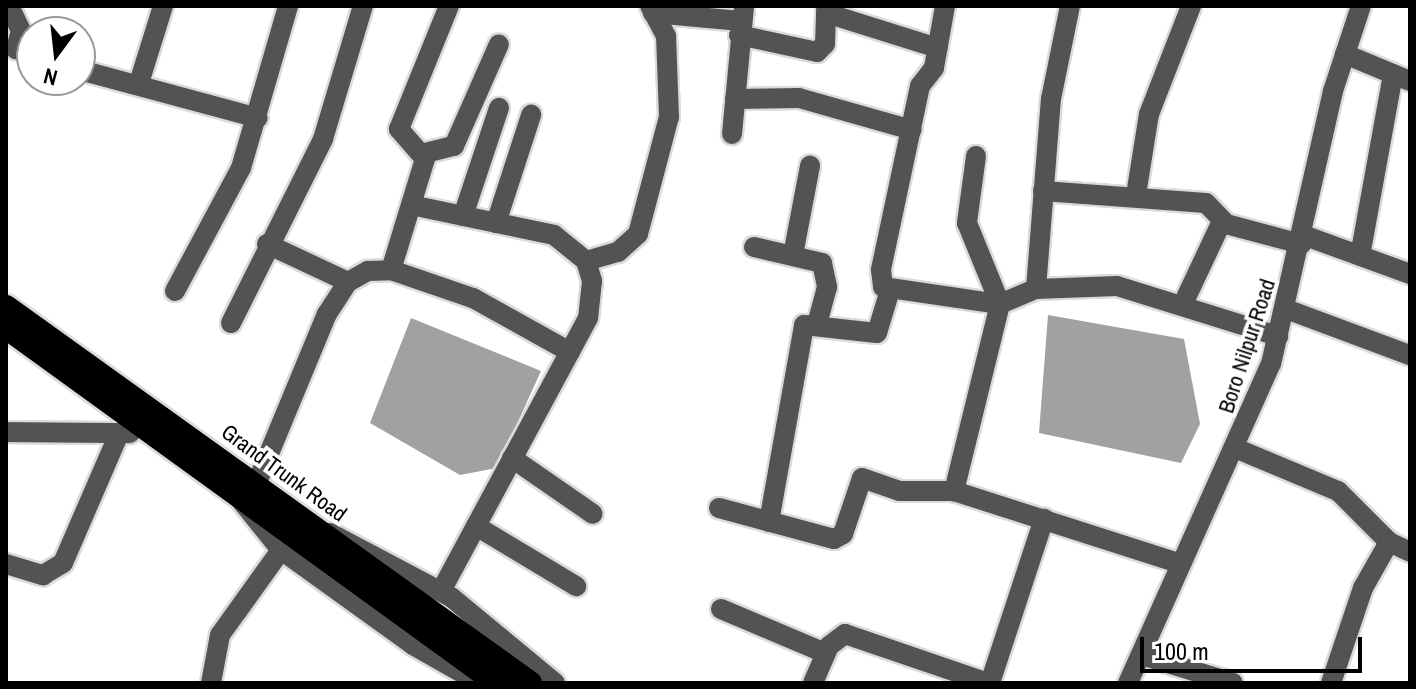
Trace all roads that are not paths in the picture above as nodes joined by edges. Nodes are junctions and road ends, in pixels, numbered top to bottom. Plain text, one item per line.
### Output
1 (163, 6) edge
2 (288, 6) edge
3 (363, 6) edge
4 (449, 6) edge
5 (945, 6) edge
6 (1070, 6) edge
7 (1191, 6) edge
8 (1361, 6) edge
9 (651, 9) edge
10 (826, 9) edge
11 (741, 21) edge
12 (499, 44) dead end
13 (938, 48) junction
14 (1345, 54) junction
15 (96, 74) edge
16 (1402, 77) edge
17 (139, 83) junction
18 (735, 99) junction
19 (499, 108) dead end
20 (531, 115) dead end
21 (258, 118) junction
22 (912, 130) junction
23 (732, 134) dead end
24 (425, 153) junction
25 (976, 156) dead end
26 (810, 166) dead end
27 (1043, 191) junction
28 (1136, 195) junction
29 (411, 205) junction
30 (463, 216) junction
31 (1222, 221) junction
32 (496, 223) junction
33 (1302, 240) junction
34 (267, 244) junction
35 (754, 247) dead end
36 (793, 255) junction
37 (1360, 256) junction
38 (586, 261) junction
39 (391, 270) junction
40 (1410, 274) edge
41 (348, 282) junction
42 (1036, 289) junction
43 (890, 290) junction
44 (175, 291) dead end
45 (1000, 304) junction
46 (1183, 304) junction
47 (6, 307) edge
48 (1286, 309) junction
49 (231, 323) dead end
50 (817, 324) junction
51 (6, 327) edge
52 (1278, 336) junction
53 (570, 352) junction
54 (1410, 355) edge
55 (148, 429) junction
56 (6, 432) edge
57 (118, 436) junction
58 (1235, 448) junction
59 (512, 458) junction
60 (247, 490) junction
61 (954, 491) junction
62 (719, 508) dead end
63 (593, 514) dead end
64 (1044, 519) junction
65 (769, 522) junction
66 (476, 526) junction
67 (315, 528) junction
68 (1389, 542) junction
69 (281, 550) junction
70 (1410, 552) edge
71 (6, 564) edge
72 (1181, 564) junction
73 (576, 586) dead end
74 (441, 591) junction
75 (721, 609) dead end
76 (825, 653) junction
77 (1141, 655) junction
78 (211, 683) edge
79 (480, 683) edge
80 (497, 683) edge
81 (530, 683) edge
82 (555, 683) edge
83 (813, 683) edge
84 (989, 683) edge
85 (1128, 683) edge
86 (1233, 683) edge
87 (1331, 683) edge

1 - 17 street
2 - 21 street
3 - 34 street
4 - 24 street
5 - 13 street
6 - 27 street
7 - 28 street
8 - 14 street, Boro Nilpur Road
9 - 11 street
9 - 38 street
10 - 11 street
10 - 13 street
11 - 18 street
12 - 24 street
13 - 22 street
14 - 16 street
14 - 33 street, Boro Nilpur Road
15 - 17 street
16 - 37 street
17 - 21 street
18 - 22 street
18 - 23 street
19 - 30 street
20 - 32 street
21 - 44 street
22 - 43 street
24 - 29 street
25 - 45 street
26 - 36 street
27 - 28 street
27 - 42 street
28 - 31 street
29 - 30 street
29 - 39 street
30 - 32 street
31 - 33 street
31 - 46 street
32 - 38 street
33 - 37 street
33 - 48 street, Boro Nilpur Road
34 - 41 street
34 - 49 street
35 - 36 street
36 - 50 street
37 - 40 street
38 - 53 street
39 - 41 street
39 - 53 street
41 - 60 street
42 - 45 street
42 - 46 street
43 - 45 street
43 - 50 street
45 - 61 street
46 - 52 street
47 - 60 highway, Grand Trunk Road
48 - 52 street, Boro Nilpur Road
48 - 54 street
50 - 65 street
51 - 55 highway, Grand Trunk Road
52 - 58 street, Boro Nilpur Road
53 - 59 street
55 - 57 street
55 - 60 highway, Grand Trunk Road
56 - 57 street
57 - 71 street
58 - 68 street
58 - 72 street, Boro Nilpur Road
59 - 63 street
59 - 66 street
60 - 67 highway, Grand Trunk Road
60 - 69 street
60 - 80 highway, Grand Trunk Road
61 - 64 street
61 - 65 street
62 - 65 street
64 - 72 street
64 - 84 street
66 - 73 street
66 - 74 street
67 - 74 street
67 - 81 highway, Grand Trunk Road
68 - 70 street
68 - 87 street
69 - 78 street
69 - 79 street
72 - 77 street, Boro Nilpur Road
74 - 82 street
75 - 76 street
76 - 83 street
76 - 84 street
77 - 85 street, Boro Nilpur Road
77 - 86 street

